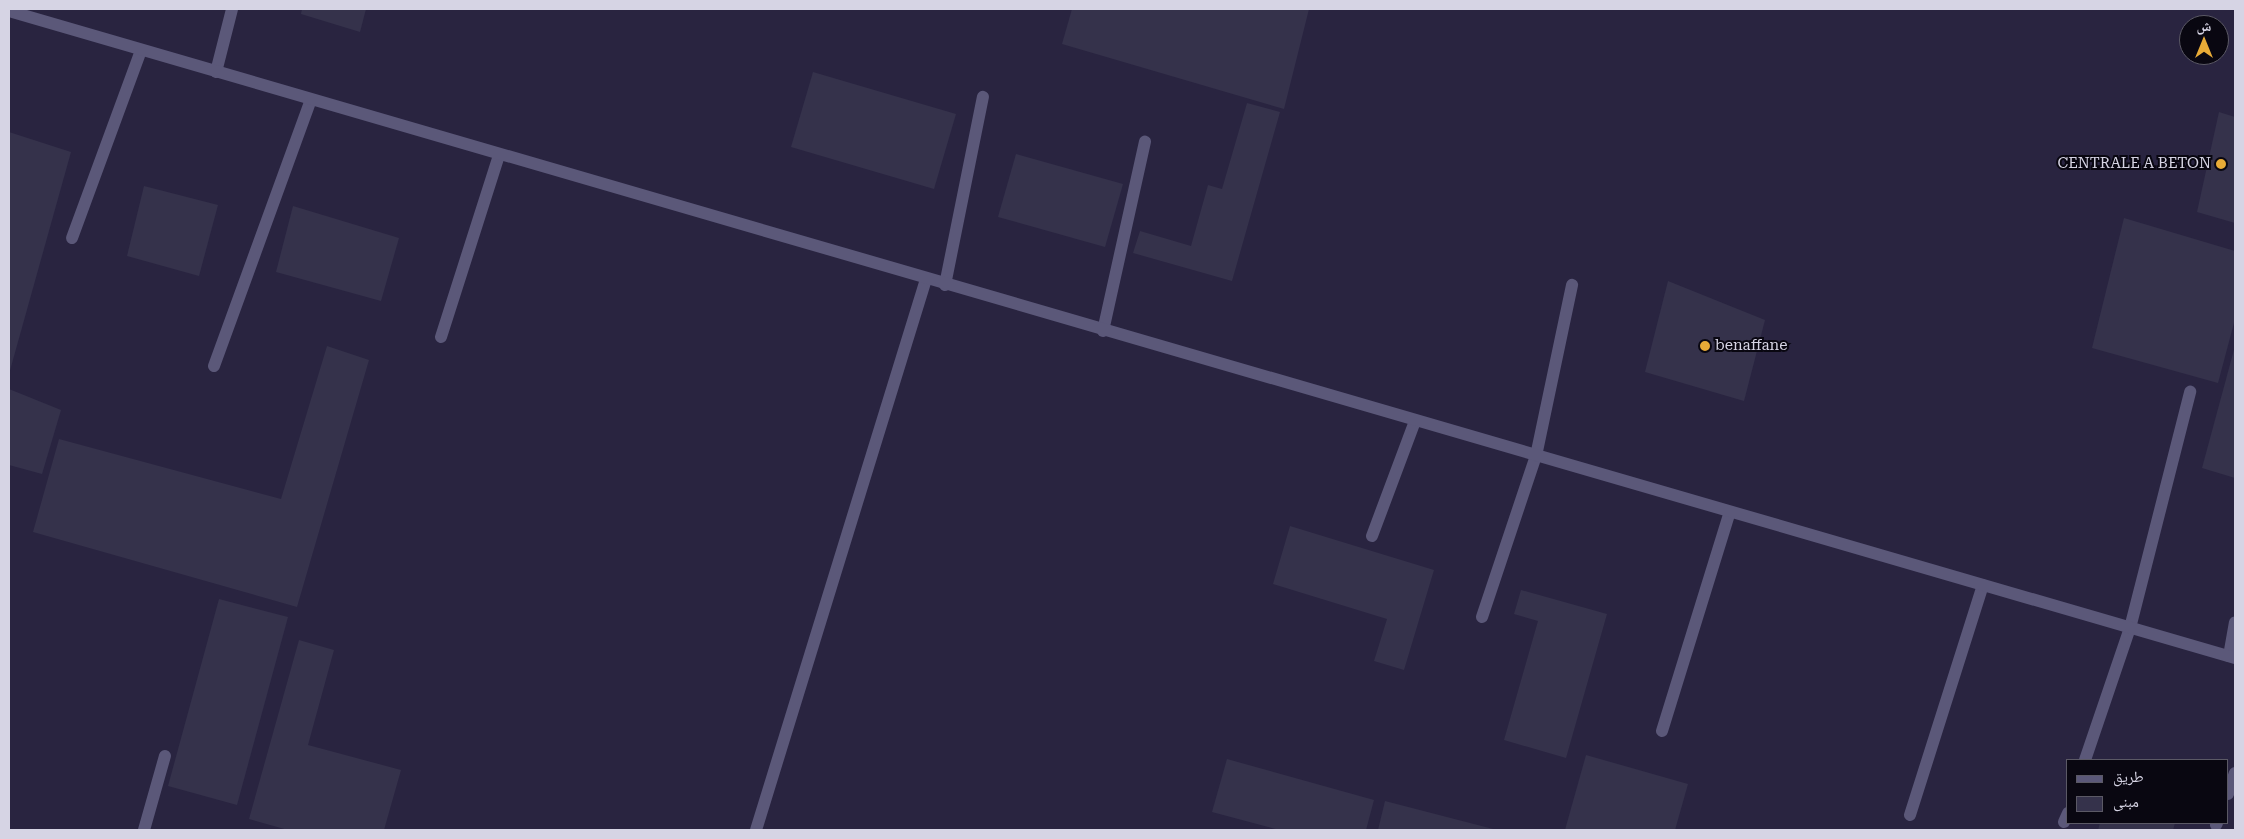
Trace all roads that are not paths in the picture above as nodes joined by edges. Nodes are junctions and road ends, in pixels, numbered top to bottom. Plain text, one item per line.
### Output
1 (232, 9) edge
2 (9, 11) edge
3 (142, 50) junction
4 (216, 72) junction
5 (983, 97) dead end
6 (311, 100) junction
7 (1145, 142) dead end
8 (500, 155) junction
9 (72, 238) dead end
10 (926, 279) junction
11 (945, 285) junction
12 (1572, 285) dead end
13 (1103, 330) junction
14 (441, 337) dead end
15 (214, 366) dead end
16 (2190, 392) dead end
17 (1415, 421) junction
18 (1536, 456) junction
19 (1730, 512) junction
20 (1372, 536) dead end
21 (1983, 585) junction
22 (1482, 617) dead end
23 (2235, 623) edge
24 (2130, 628) junction
25 (2232, 657) edge
26 (1662, 732) dead end
27 (165, 756) dead end
28 (2085, 759) edge
29 (2235, 773) edge
30 (2229, 791) edge
31 (1910, 815) dead end
32 (144, 830) edge
33 (756, 830) edge

1 - 4 street
2 - 3 street
3 - 4 street
3 - 9 street
4 - 6 street
5 - 11 street
6 - 8 street
6 - 15 street
7 - 13 street
8 - 10 street
8 - 14 street
10 - 11 street
10 - 33 street
11 - 13 street
12 - 18 street
13 - 17 street
16 - 24 street
17 - 18 street
17 - 20 street
18 - 19 street
18 - 22 street
19 - 21 street
19 - 26 street
21 - 24 street
21 - 31 street
23 - 25 street
24 - 25 street
24 - 28 street
27 - 32 street
29 - 30 street

